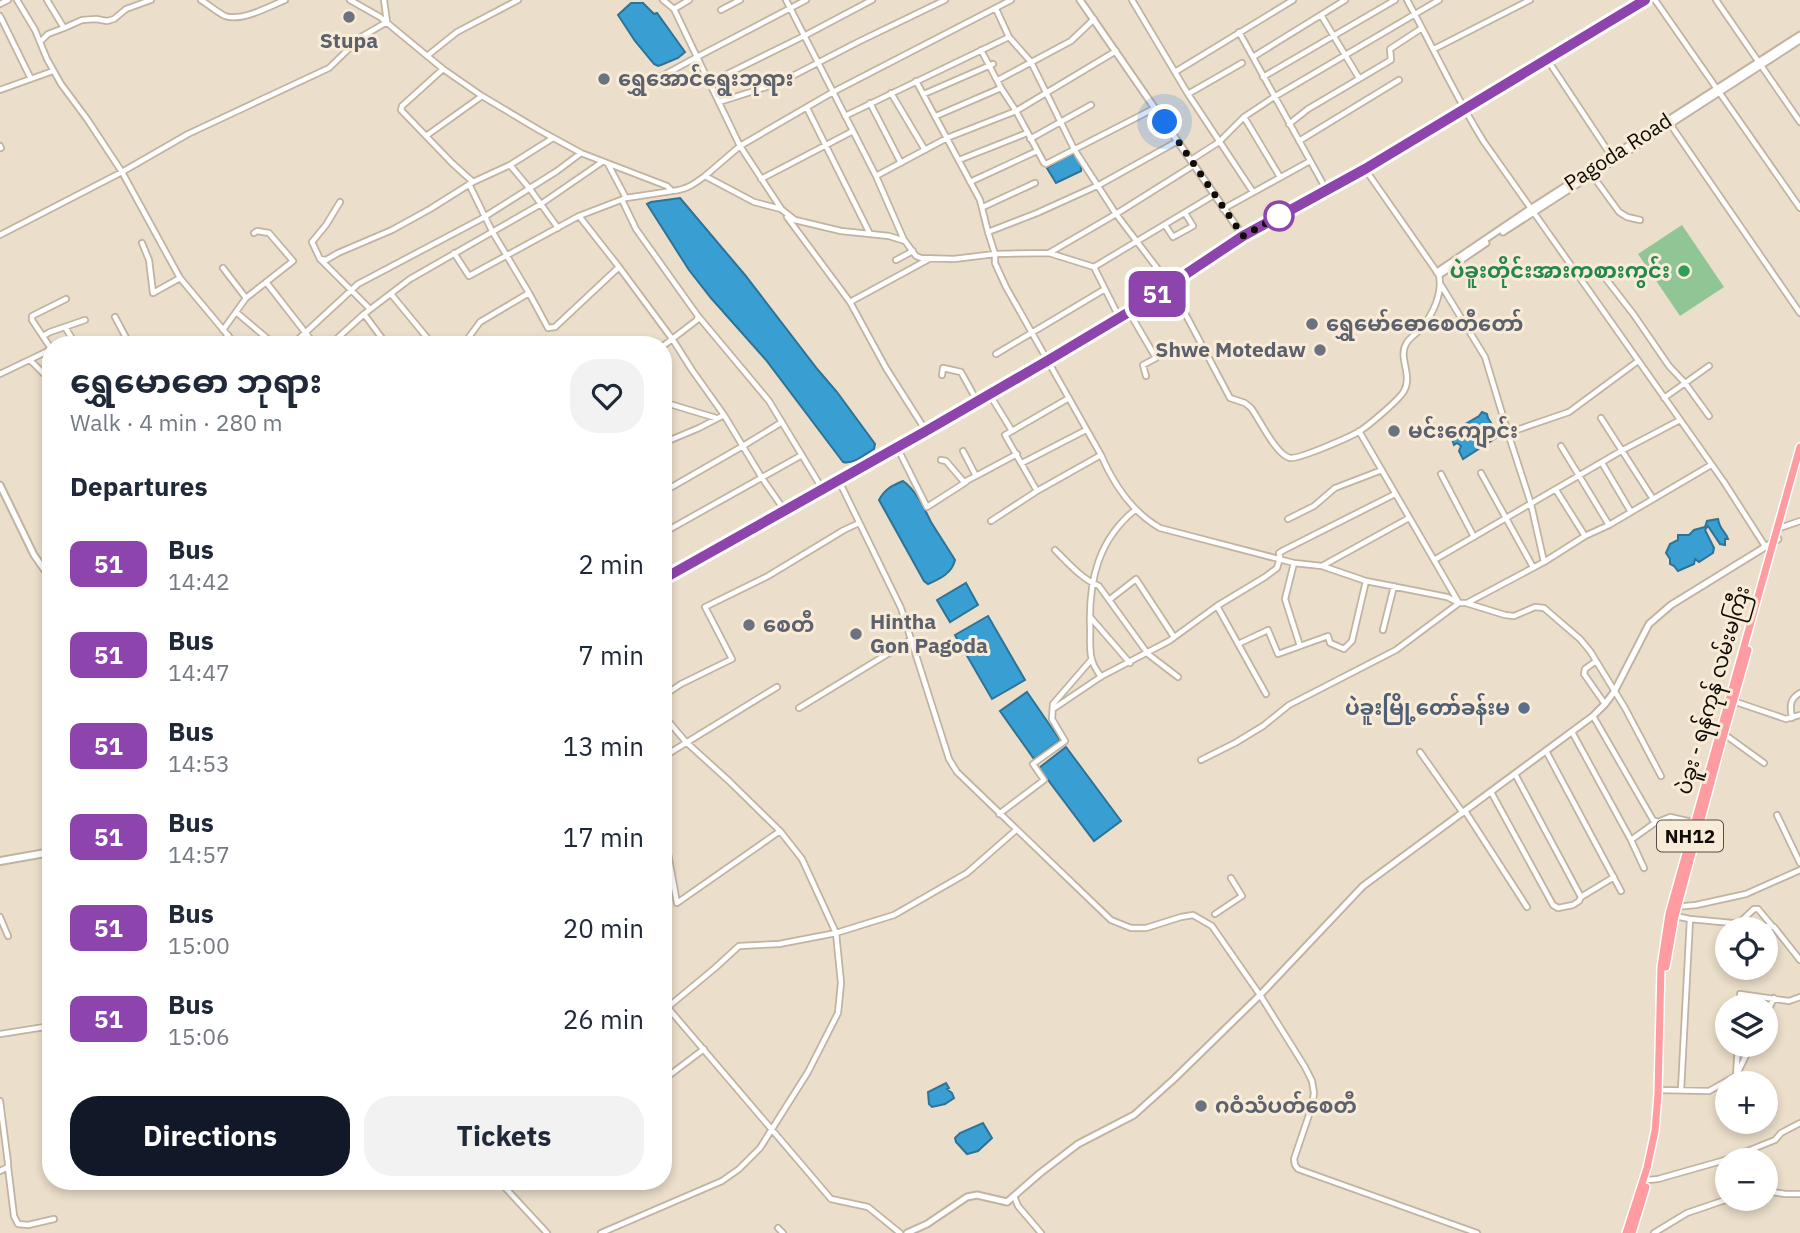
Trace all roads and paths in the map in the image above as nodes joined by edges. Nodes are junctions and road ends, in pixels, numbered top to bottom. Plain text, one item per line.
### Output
1 (8, 0) edge
2 (17, 0) edge
3 (47, 0) edge
4 (150, 0) edge
5 (201, 0) edge
6 (285, 0) edge
7 (350, 0) edge
8 (384, 0) edge
9 (518, 0) edge
10 (663, 0) edge
11 (689, 0) edge
12 (740, 0) edge
13 (786, 0) edge
14 (806, 0) edge
15 (872, 0) edge
16 (946, 0) edge
17 (993, 0) edge
18 (1011, 0) edge
19 (1080, 0) edge
20 (1132, 0) edge
21 (1293, 0) edge
22 (1345, 0) edge
23 (1395, 0) edge
24 (1407, 0) edge
25 (1439, 0) edge
26 (1530, 0) edge
27 (1645, 0) edge
28 (1655, 0) edge
29 (1716, 0) edge
30 (0, 4) edge
31 (790, 8) junction
32 (674, 9) junction
33 (997, 9) junction
34 (721, 10) dead end
35 (1415, 14) junction
36 (1321, 15) junction
37 (0, 16) edge
38 (1094, 19) junction
39 (387, 22) junction
40 (64, 28) junction
41 (1422, 28) junction
42 (1239, 32) junction
43 (804, 36) junction
44 (1334, 36) junction
45 (1009, 37) junction
46 (1800, 37) edge
47 (40, 42) junction
48 (1434, 48) junction
49 (981, 50) junction
50 (1116, 51) junction
51 (427, 56) junction
52 (1345, 56) junction
53 (697, 57) junction
54 (1252, 57) junction
55 (1547, 60) junction
56 (1031, 62) junction
57 (818, 63) junction
58 (1242, 63) dead end
59 (992, 64) junction
60 (1759, 64) junction
61 (443, 69) junction
62 (53, 71) junction
63 (1175, 72) junction
64 (1263, 77) junction
65 (1359, 78) junction
66 (30, 79) junction
67 (998, 80) junction
68 (1399, 80) dead end
69 (640, 81) dead end
70 (916, 81) junction
71 (709, 83) junction
72 (1001, 88) junction
73 (0, 90) edge
74 (1717, 90) junction
75 (833, 92) junction
76 (1045, 92) junction
77 (891, 93) junction
78 (924, 94) junction
79 (1188, 94) junction
80 (482, 96) junction
81 (1274, 97) junction
82 (719, 102) junction
83 (870, 103) junction
84 (1091, 105) dead end
85 (1155, 107) junction
86 (807, 108) junction
87 (1463, 109) junction
88 (1016, 111) junction
89 (845, 116) junction
90 (936, 116) junction
91 (1244, 117) junction
92 (1061, 121) junction
93 (1668, 122) junction
94 (1800, 122) edge
95 (1289, 124) junction
96 (853, 131) junction
97 (426, 136) junction
98 (1029, 136) junction
99 (1646, 136) junction
100 (554, 138) junction
101 (947, 138) junction
102 (1178, 141) junction
103 (1299, 141) junction
104 (1219, 142) junction
105 (826, 145) junction
106 (740, 146) junction
107 (1074, 149) junction
108 (925, 150) junction
109 (1037, 151) junction
110 (581, 153) junction
111 (1612, 157) junction
112 (959, 160) junction
113 (1310, 161) junction
114 (605, 162) junction
115 (901, 163) junction
116 (1192, 163) junction
117 (510, 165) junction
118 (1365, 169) junction
119 (122, 172) junction
120 (1591, 173) junction
121 (705, 176) junction
122 (876, 176) junction
123 (1280, 177) junction
124 (761, 179) junction
125 (970, 182) junction
126 (471, 183) junction
127 (1035, 183) dead end
128 (1099, 185) junction
129 (530, 189) junction
130 (672, 191) junction
131 (1327, 191) junction
132 (1253, 192) junction
133 (1214, 195) junction
134 (624, 199) junction
135 (340, 202) dead end
136 (541, 204) junction
137 (983, 207) junction
138 (1800, 208) edge
139 (781, 209) junction
140 (1223, 209) junction
141 (1532, 210) junction
142 (1185, 213) junction
143 (1116, 214) junction
144 (579, 216) junction
145 (486, 217) junction
146 (1640, 220) dead end
147 (1165, 225) junction
148 (558, 228) junction
149 (492, 231) junction
150 (988, 232) junction
151 (254, 233) dead end
152 (870, 234) junction
153 (0, 235) edge
154 (1243, 236) junction
155 (905, 241) junction
156 (1136, 242) junction
157 (142, 243) dead end
158 (913, 251) junction
159 (454, 253) junction
160 (1049, 253) junction
161 (995, 254) junction
162 (506, 255) junction
163 (930, 258) junction
164 (320, 259) junction
165 (896, 260) dead end
166 (620, 267) junction
167 (1094, 267) junction
168 (223, 268) dead end
169 (1438, 273) junction
170 (1603, 275) dead end
171 (180, 278) junction
172 (265, 282) junction
173 (1170, 285) junction
174 (1441, 285) junction
175 (1105, 289) junction
176 (352, 290) junction
177 (529, 293) junction
178 (391, 294) junction
179 (246, 298) junction
180 (66, 299) dead end
181 (850, 302) junction
182 (370, 309) junction
183 (236, 312) junction
184 (1129, 312) junction
185 (1800, 313) edge
186 (364, 314) junction
187 (698, 316) junction
188 (115, 317) dead end
189 (1119, 317) junction
190 (85, 320) dead end
191 (65, 327) junction
192 (223, 330) junction
193 (304, 332) junction
194 (1031, 334) junction
195 (228, 335) edge
196 (43, 336) joint
197 (70, 336) edge
198 (125, 336) edge
199 (264, 336) edge
200 (300, 336) edge
201 (308, 336) edge
202 (340, 336) edge
203 (380, 336) edge
204 (426, 336) edge
205 (470, 336) edge
206 (670, 336) edge
207 (673, 340) joint
208 (996, 354) dead end
209 (42, 355) edge
210 (30, 360) junction
211 (1047, 361) junction
212 (1638, 361) junction
213 (1709, 366) dead end
214 (42, 372) edge
215 (0, 374) edge
216 (942, 374) dead end
217 (1146, 376) dead end
218 (1685, 383) junction
219 (990, 395) junction
220 (1069, 398) junction
221 (1664, 398) junction
222 (978, 402) junction
223 (672, 405) edge
224 (724, 415) junction
225 (1709, 416) dead end
226 (718, 418) junction
227 (1601, 418) dead end
228 (1679, 420) junction
229 (782, 422) junction
230 (1087, 429) junction
231 (926, 431) junction
232 (1012, 431) junction
233 (1359, 431) junction
234 (1508, 433) junction
235 (672, 439) edge
236 (744, 446) junction
237 (1561, 446) dead end
238 (897, 447) junction
239 (1800, 447) edge
240 (963, 451) dead end
241 (1621, 451) junction
242 (1017, 454) junction
243 (802, 455) junction
244 (1101, 456) junction
245 (941, 460) dead end
246 (1022, 463) junction
247 (1602, 463) junction
248 (1800, 464) edge
249 (1711, 465) junction
250 (1382, 470) junction
251 (1481, 473) dead end
252 (1441, 474) dead end
253 (975, 476) junction
254 (1580, 476) junction
255 (762, 478) junction
256 (839, 481) junction
257 (966, 482) junction
258 (0, 485) edge
259 (672, 487) edge
260 (1556, 489) junction
261 (823, 490) junction
262 (1037, 491) junction
263 (1395, 494) junction
264 (1653, 499) junction
265 (1531, 505) junction
266 (1135, 510) junction
267 (785, 511) junction
268 (1631, 512) junction
269 (1409, 518) junction
270 (1288, 519) dead end
271 (1505, 519) junction
272 (991, 521) dead end
273 (1800, 521) edge
274 (859, 523) junction
275 (1609, 525) junction
276 (672, 528) edge
277 (1779, 529) junction
278 (1585, 536) junction
279 (1474, 537) junction
280 (1776, 540) junction
281 (1765, 546) junction
282 (1055, 550) dead end
283 (1280, 558) junction
284 (1434, 560) junction
285 (1544, 562) junction
286 (1294, 563) junction
287 (42, 566) edge
288 (1322, 566) junction
289 (1533, 567) junction
290 (672, 572) edge
291 (1366, 581) junction
292 (1092, 583) junction
293 (1394, 586) junction
294 (1109, 600) junction
295 (1459, 603) junction
296 (1466, 603) junction
297 (1217, 606) junction
298 (1090, 617) junction
299 (1383, 630) dead end
300 (1174, 638) junction
301 (912, 639) junction
302 (1238, 644) junction
303 (1300, 646) junction
304 (1147, 653) junction
305 (1091, 660) junction
306 (1597, 661) junction
307 (1130, 663) junction
308 (1101, 677) junction
309 (1178, 677) dead end
310 (777, 687) dead end
311 (672, 690) edge
312 (1614, 692) junction
313 (1800, 693) edge
314 (1266, 694) dead end
315 (1734, 701) junction
316 (1605, 704) junction
317 (799, 708) dead end
318 (1053, 709) junction
319 (1800, 715) edge
320 (1593, 716) junction
321 (1792, 718) junction
322 (672, 726) edge
323 (1572, 732) junction
324 (1724, 734) junction
325 (686, 743) junction
326 (1546, 751) junction
327 (672, 752) edge
328 (1420, 752) dead end
329 (1201, 760) dead end
330 (1764, 763) dead end
331 (1515, 774) junction
332 (1661, 776) dead end
333 (1492, 792) junction
334 (1464, 812) junction
335 (999, 814) junction
336 (1777, 815) dead end
337 (1656, 822) junction
338 (1697, 824) junction
339 (1016, 830) junction
340 (780, 831) junction
341 (1631, 840) junction
342 (42, 853) edge
343 (0, 861) edge
344 (1800, 863) edge
345 (1644, 868) dead end
346 (1800, 870) edge
347 (672, 876) edge
348 (1614, 877) junction
349 (1231, 878) dead end
350 (1621, 891) dead end
351 (1581, 897) junction
352 (1527, 907) dead end
353 (1675, 910) junction
354 (0, 917) edge
355 (1745, 917) edge
356 (1765, 917) edge
357 (1690, 919) junction
358 (1715, 922) edge
359 (1211, 925) junction
360 (1778, 932) edge
361 (836, 933) junction
362 (8, 936) dead end
363 (1800, 960) edge
364 (1260, 995) junction
365 (1800, 997) edge
366 (1778, 999) edge
367 (672, 1004) edge
368 (672, 1012) edge
369 (42, 1027) edge
370 (0, 1034) edge
371 (704, 1049) junction
372 (672, 1073) edge
373 (1715, 1088) edge
374 (1661, 1090) junction
375 (1681, 1090) junction
376 (0, 1101) edge
377 (1, 1122) edge
378 (1800, 1124) edge
379 (772, 1129) junction
380 (8, 1167) junction
381 (0, 1171) edge
382 (1648, 1180) junction
383 (507, 1190) edge
384 (1778, 1193) edge
385 (1800, 1194) edge
386 (1014, 1196) junction
387 (1715, 1203) edge
388 (54, 1219) dead end
389 (778, 1228) dead end
390 (915, 1231) edge
391 (547, 1233) edge
392 (601, 1233) edge
393 (783, 1233) edge
394 (900, 1233) edge
395 (907, 1233) edge
396 (1041, 1233) edge
397 (1477, 1233) edge
398 (1626, 1233) edge
399 (1632, 1233) edge
400 (1654, 1233) edge

1 - 30 street
2 - 47 street
3 - 40 street
4 - 40 street
5 - 6 street
7 - 39 street
8 - 39 street
9 - 51 street
10 - 32 street
11 - 32 street
12 - 34 street
13 - 31 street
14 - 31 street
15 - 43 street
16 - 57 street
17 - 33 street
18 - 33 street
19 - 38 street
20 - 63 street
21 - 42 street
22 - 36 street
23 - 44 street
24 - 35 street
25 - 35 street
26 - 48 street
27 - 55 main road
28 - 74 street
29 - 60 street
31 - 43 street
31 - 53 street
32 - 53 street
33 - 45 street
33 - 75 street
35 - 41 street
35 - 52 street
36 - 44 street
36 - 54 street
37 - 66 street
38 - 50 street
38 - 56 street
39 - 51 street
39 - 119 street
40 - 47 street
41 - 48 street
41 - 65 street
42 - 54 street
42 - 63 street
43 - 57 street
43 - 71 street
44 - 52 street
44 - 64 street
45 - 49 street
45 - 56 street
46 - 60 street, Pagoda Road
47 - 62 street
48 - 87 street
49 - 59 street
49 - 70 street
50 - 76 street
50 - 85 street
51 - 61 street
52 - 65 street
52 - 81 street
53 - 69 street
53 - 71 street
54 - 64 street
55 - 87 main road
55 - 111 street
56 - 67 street
56 - 76 street
57 - 75 street
57 - 82 street
58 - 79 street
59 - 67 street
59 - 78 street
60 - 74 street, Pagoda Road
60 - 94 street
61 - 80 street
61 - 97 street
62 - 66 street
62 - 119 street
63 - 79 street
64 - 81 street
65 - 95 street
66 - 73 street
67 - 72 street
68 - 103 street
70 - 77 street
70 - 78 street
71 - 82 street
72 - 88 street
72 - 90 street
74 - 93 street, Pagoda Road
74 - 138 street
75 - 86 street
75 - 89 street
76 - 88 street
76 - 92 street
77 - 83 street
77 - 108 street
78 - 90 street
79 - 104 street
80 - 97 street
80 - 100 street
81 - 91 street
81 - 95 street
82 - 106 street
83 - 89 street
83 - 115 street
84 - 92 street
85 - 102 street
85 - 107 street
86 - 105 street
86 - 106 street
87 - 118 main road
87 - 141 street
88 - 98 street
88 - 101 street
89 - 96 street
90 - 101 street
91 - 104 street
91 - 123 street
92 - 98 street
92 - 107 street
93 - 99 street, Pagoda Road
93 - 185 street
95 - 103 street
96 - 105 street
96 - 122 street
97 - 126 street
98 - 109 street
98 - 112 street
99 - 111 street, Pagoda Road
99 - 120 street, Pagoda Road
100 - 110 street
100 - 117 street
101 - 108 street
101 - 112 street
102 - 116 street
102 - 128 street
103 - 113 street
104 - 116 street
104 - 132 street
105 - 124 street
105 - 152 street
106 - 121 street
106 - 124 street
107 - 109 street
107 - 128 street
108 - 115 street
109 - 125 street
110 - 114 street
110 - 129 street
111 - 120 street, Pagoda Road
112 - 125 street
113 - 123 street
113 - 131 street
114 - 130 street
114 - 134 street
114 - 136 street
115 - 122 street
116 - 133 street
116 - 143 street
117 - 126 street
117 - 129 street
118 - 131 main road
118 - 169 street
119 - 153 street
119 - 171 street
120 - 141 street, Pagoda Road
120 - 146 street
121 - 130 street
121 - 139 street
122 - 155 street
123 - 132 street
124 - 139 street
125 - 137 street
126 - 145 street
126 - 164 street
127 - 137 street
128 - 143 street
128 - 150 street
129 - 136 street
129 - 145 street
130 - 134 street
131 - 154 main road
132 - 140 street
133 - 140 street
133 - 142 street
134 - 144 street
134 - 187 street
135 - 164 street
136 - 148 street
136 - 149 street
137 - 150 street
139 - 152 street
139 - 181 street
140 - 154 street
141 - 169 street, Pagoda Road
141 - 212 street
142 - 147 street
142 - 147 street
143 - 156 street
143 - 160 street
144 - 148 street
144 - 166 street
145 - 149 street
145 - 176 street
147 - 156 street
148 - 162 street
149 - 159 street
149 - 162 street
150 - 161 street
151 - 172 street
152 - 155 street
154 - 173 main road
155 - 158 street
156 - 167 street
156 - 173 street
157 - 171 street
158 - 163 street
158 - 165 street
159 - 162 street
159 - 178 street
160 - 161 street
160 - 167 street
161 - 163 street
161 - 194 street
162 - 177 street
163 - 181 street
164 - 176 street
166 - 177 street
166 - 206 street
167 - 175 street
168 - 179 street
169 - 174 street
170 - 218 street
171 - 192 street
172 - 179 street
172 - 193 street
173 - 184 main road
173 - 233 street
174 - 233 street
174 - 234 street
175 - 189 street
175 - 194 street
176 - 182 street
176 - 193 street
177 - 205 street
178 - 182 street
178 - 204 street
179 - 183 street
180 - 196 street
181 - 231 street
182 - 186 street
183 - 192 street
183 - 199 street
184 - 189 main road
184 - 217 street
186 - 202 street
186 - 203 street
187 - 207 street
187 - 229 street
188 - 198 street
189 - 211 main road
190 - 191 street
191 - 196 street
191 - 197 street
192 - 195 street
193 - 200 street
193 - 201 street
194 - 208 street
194 - 211 street
207 - 224 street
209 - 210 street
210 - 214 street
210 - 215 street
211 - 219 main road
211 - 220 street
212 - 221 street
212 - 234 street
213 - 218 street
216 - 222 street
218 - 221 street
218 - 225 street
219 - 222 main road
219 - 232 street
220 - 230 street
220 - 232 street
221 - 228 street
222 - 231 main road
223 - 226 street
224 - 226 street
224 - 236 street
226 - 235 street
227 - 241 street
228 - 241 street
228 - 249 street
229 - 236 street
229 - 243 street
230 - 244 street
230 - 246 street
231 - 238 main road
232 - 242 street
233 - 250 street
234 - 265 street
236 - 255 street
236 - 259 street
237 - 254 street
238 - 256 main road
238 - 257 street
239 - 277 highway, ပဲခူး - ရန်ကုန် လမ်းမကြီး / NH12
240 - 253 street
241 - 247 street
241 - 264 street
242 - 246 street
242 - 253 street
243 - 255 street
243 - 261 street
244 - 262 street
244 - 266 street
245 - 257 street
246 - 262 street
247 - 254 street
247 - 268 street
248 - 277 highway, ပဲခူး - ရန်ကုန် လမ်းမကြီး / NH12
249 - 264 street
249 - 281 street
250 - 263 street
250 - 270 street
251 - 271 street
252 - 279 street
253 - 257 street
254 - 260 street
254 - 275 street
255 - 267 street
255 - 276 street
256 - 261 main road
256 - 274 street
258 - 287 street
260 - 265 street
260 - 278 street
261 - 267 main road
262 - 272 street
263 - 269 street
263 - 283 street
264 - 268 street
265 - 271 street
265 - 285 street
266 - 283 street
266 - 292 street
267 - 290 main road
268 - 275 street
269 - 284 street
269 - 288 street
271 - 279 street
271 - 289 street
273 - 277 street
274 - 301 street
274 - 311 street
275 - 278 street
277 - 280 highway, ပဲခူး - ရန်ကုန် လမ်းမကြီး / NH12
278 - 285 street
279 - 284 street
280 - 281 street
280 - 315 highway, ပဲခူး - ရန်ကုန် လမ်းမကြီး / NH12
280 - 338 highway, ပဲခူး - ရန်ကုန် လမ်းမကြီး / NH12
281 - 312 street
282 - 292 street
283 - 286 street
283 - 297 street
284 - 295 street
285 - 289 street
286 - 288 street
286 - 303 street
288 - 291 street
289 - 296 street
291 - 293 street
291 - 303 street
292 - 294 street
292 - 298 street
293 - 295 street
293 - 299 street
294 - 300 street
294 - 304 street
295 - 296 street
295 - 329 street
296 - 306 street
297 - 300 street
297 - 302 street
298 - 305 street
298 - 307 street
300 - 304 street
301 - 317 street
301 - 335 street
302 - 303 street
302 - 314 street
304 - 307 street
304 - 309 street
305 - 308 street
305 - 318 street
306 - 312 street
306 - 316 street
307 - 308 street
308 - 318 street
310 - 325 street
312 - 316 street
312 - 332 street
313 - 321 street
315 - 321 street
315 - 324 highway, ပဲခူး - ရန်ကုန် လမ်းမကြီး / NH12
316 - 320 street
318 - 335 street
319 - 321 street
320 - 323 street
320 - 337 street
322 - 325 street
323 - 326 street
323 - 341 street
324 - 330 street
324 - 338 highway, ပဲခူး - ရန်ကုန် လမ်းမကြီး / NH12
325 - 327 street
325 - 340 street
326 - 331 street
326 - 348 street
328 - 334 street
331 - 333 street
331 - 351 street
333 - 334 street
333 - 351 street
334 - 352 street
334 - 364 street
335 - 339 street
336 - 344 street
337 - 338 street
337 - 341 street
338 - 353 highway, ပဲခူး - ရန်ကုန် လမ်းမကြီး / NH12
339 - 359 street
339 - 361 street
340 - 347 street
340 - 361 street
341 - 345 street
342 - 343 main road
346 - 353 street
348 - 350 street
348 - 351 street
349 - 359 street
353 - 357 street
353 - 374 highway, ပဲခူး - ရန်ကုန် လမ်းမကြီး / NH12
354 - 362 street
355 - 356 street
357 - 358 street
357 - 375 street
359 - 364 street
360 - 363 street
361 - 367 street
361 - 379 street
364 - 386 street
364 - 397 street
365 - 366 street
368 - 371 street
369 - 370 street
371 - 372 street
371 - 379 street
373 - 375 street
374 - 375 street
374 - 382 highway, ပဲခူး - ရန်ကုန် လမ်းမကြီး / NH12
374 - 398 highway, ပဲခူး - ရန်ကုန် လမ်းမကြီး / NH12
376 - 377 street
377 - 380 street
378 - 382 street
379 - 392 street
379 - 394 street
380 - 381 street
380 - 388 street
382 - 399 highway, ပဲခူး - ရန်ကုန် လမ်းမကြီး / NH12
383 - 391 street
384 - 385 street
386 - 390 street
386 - 396 street
387 - 400 street
389 - 393 street
390 - 395 street

